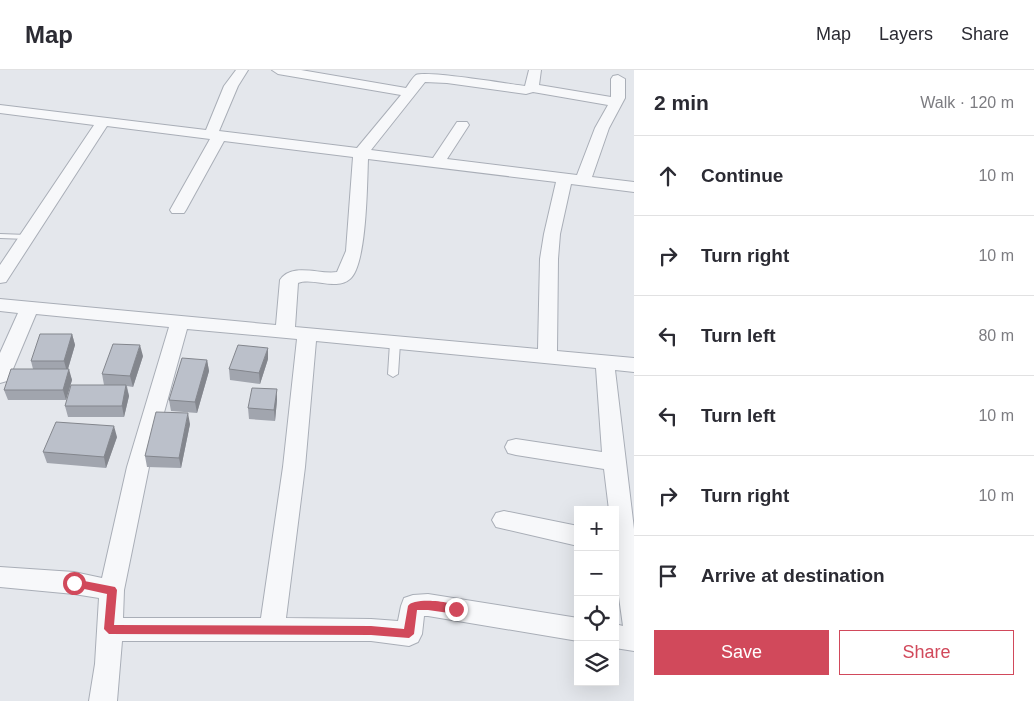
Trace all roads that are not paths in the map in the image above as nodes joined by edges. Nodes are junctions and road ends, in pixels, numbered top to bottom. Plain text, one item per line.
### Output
1 (242, 70) edge
2 (278, 70) edge
3 (535, 70) edge
4 (448, 74) edge
5 (618, 78) dead end
6 (532, 88) junction
7 (408, 92) junction
8 (616, 102) junction
9 (0, 109) edge
10 (102, 124) junction
11 (462, 125) dead end
12 (215, 135) junction
13 (360, 156) junction
14 (438, 162) junction
15 (583, 180) junction
16 (564, 181) junction
17 (634, 187) edge
18 (178, 210) dead end
19 (0, 236) edge
20 (27, 237) junction
21 (0, 278) edge
22 (0, 305) edge
23 (25, 316) junction
24 (178, 330) junction
25 (285, 333) junction
26 (306, 344) junction
27 (394, 351) junction
28 (547, 357) junction
29 (634, 366) edge
30 (606, 371) junction
31 (393, 374) dead end
32 (0, 376) edge
33 (516, 447) dead end
34 (614, 462) junction
35 (504, 520) dead end
36 (574, 535) edge
37 (620, 545) edge
38 (0, 577) edge
39 (112, 590) junction
40 (634, 622) edge
41 (109, 629) junction
42 (574, 629) edge
43 (272, 630) junction
44 (619, 637) edge
45 (634, 639) edge
46 (103, 701) edge

1 - 12 street
2 - 7 street
3 - 6 street
4 - 6 street
4 - 7 street
5 - 8 street
6 - 8 street
7 - 13 street
8 - 15 street
9 - 10 street
10 - 12 street
10 - 20 street
11 - 14 street
12 - 13 street
12 - 18 street
13 - 14 street
13 - 25 street
14 - 16 street
15 - 16 street
15 - 17 street
16 - 28 street
19 - 20 lane
20 - 21 street
22 - 23 street
23 - 24 street
23 - 32 street
24 - 25 street
24 - 39 street
25 - 26 street
26 - 27 street
26 - 43 street
27 - 28 street
27 - 31 lane
28 - 30 street
29 - 30 street
30 - 34 street
33 - 34 street
34 - 37 street
35 - 36 street
37 - 40 street
38 - 39 street
39 - 41 street
41 - 43 street
41 - 46 street
42 - 43 street
44 - 45 street

